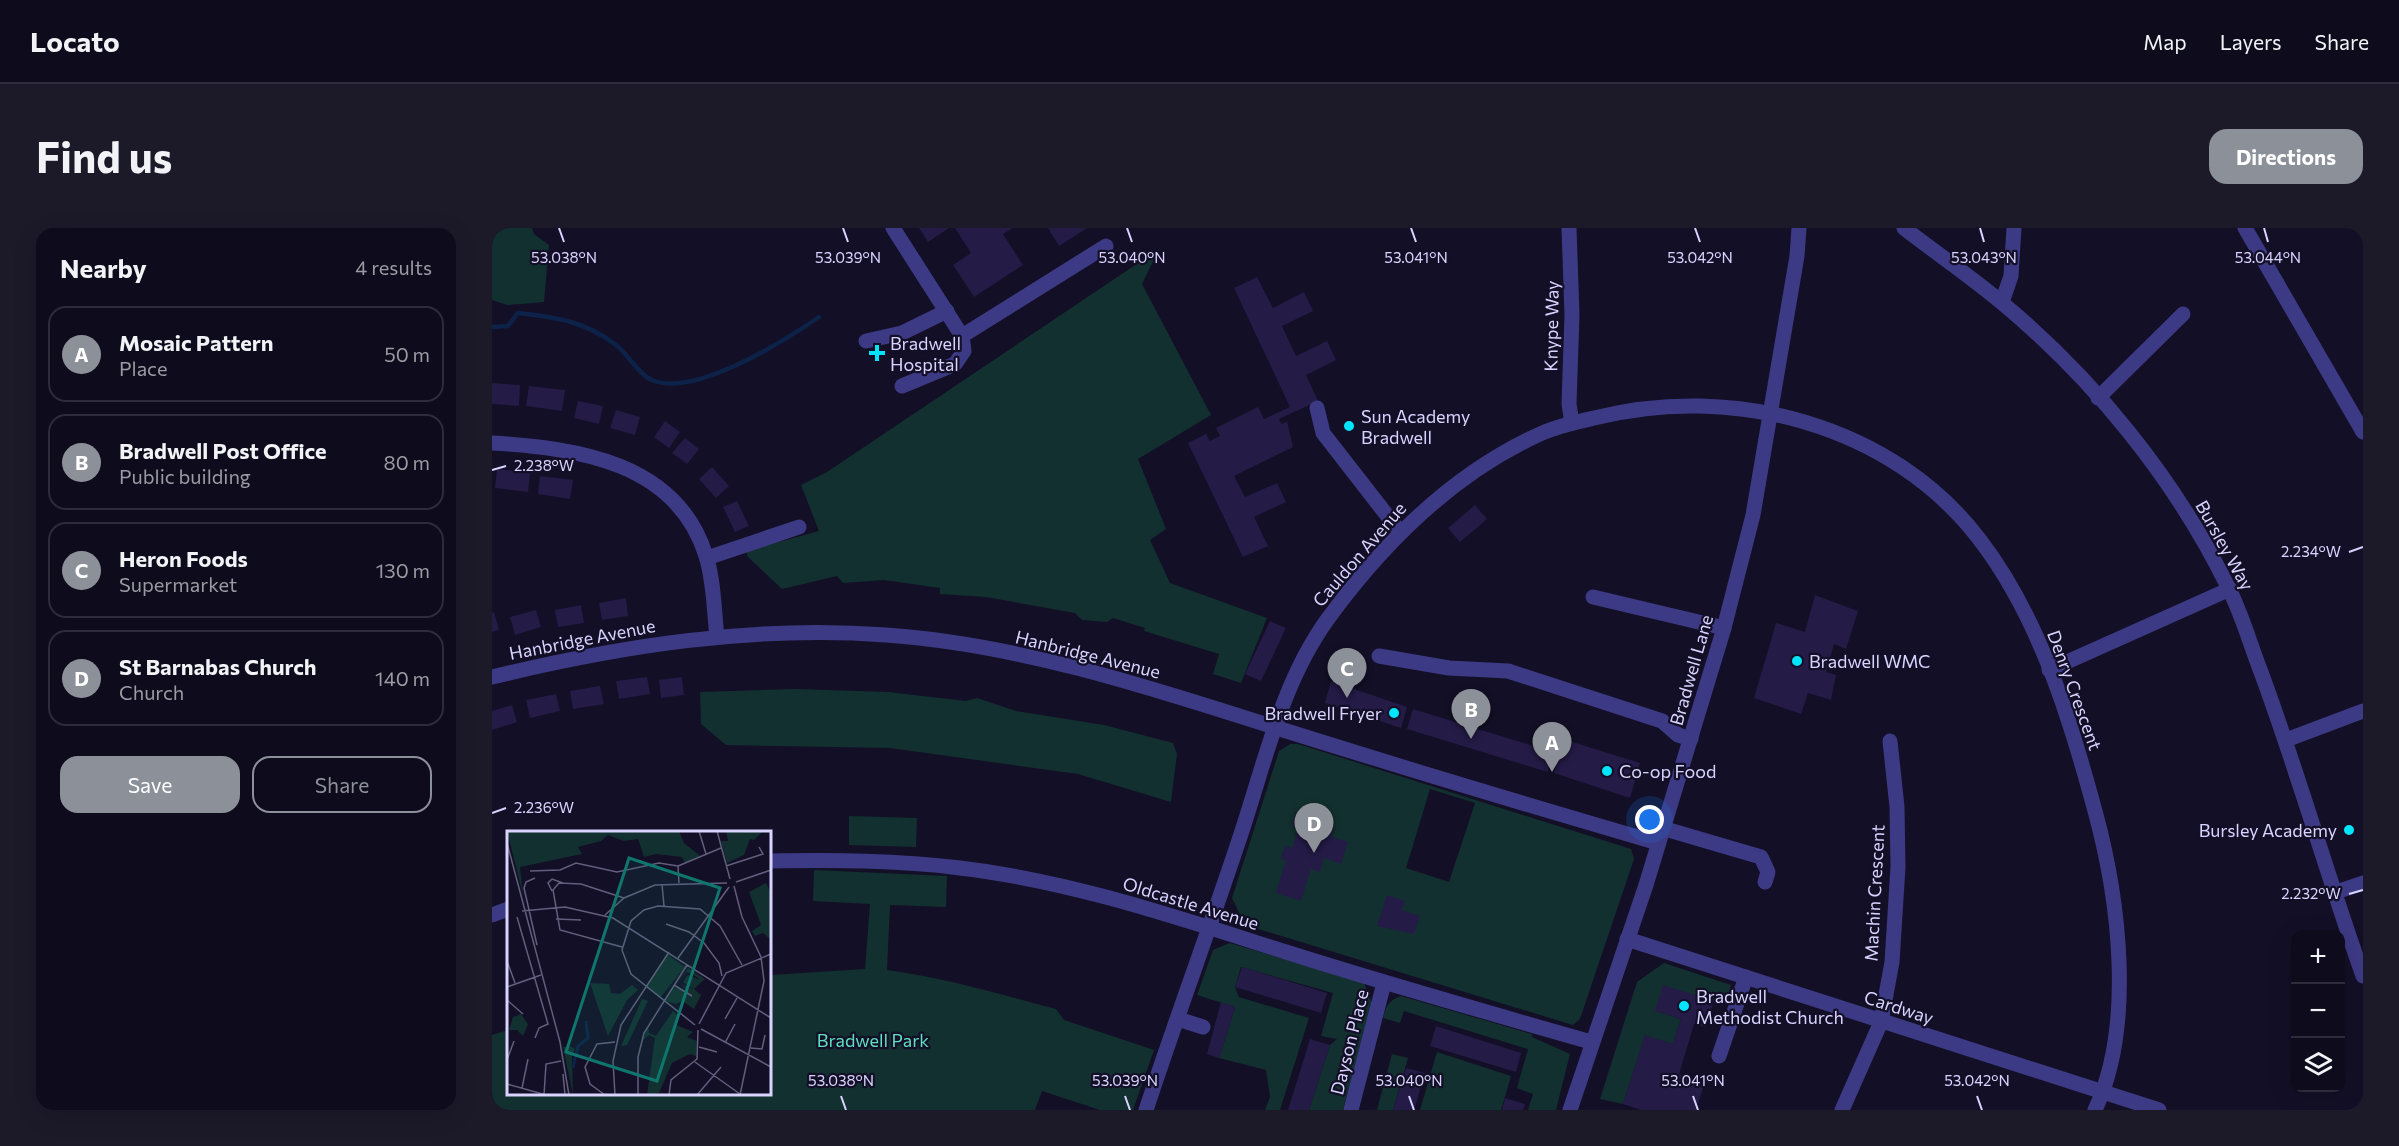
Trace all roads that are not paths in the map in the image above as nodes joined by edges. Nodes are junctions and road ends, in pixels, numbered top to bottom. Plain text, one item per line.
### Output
1 (893, 228) edge
2 (1569, 228) edge
3 (1799, 228) edge
4 (1904, 228) edge
5 (2014, 228) edge
6 (2245, 228) edge
7 (1106, 246) dead end
8 (2002, 302) junction
9 (947, 311) junction
10 (2183, 314) dead end
11 (962, 336) junction
12 (866, 341) dead end
13 (902, 386) dead end
14 (2098, 398) junction
15 (1317, 408) dead end
16 (1771, 413) junction
17 (1572, 423) junction
18 (2363, 432) edge
19 (492, 443) edge
20 (799, 528) dead end
21 (1400, 532) junction
22 (707, 558) junction
23 (2230, 589) junction
24 (1593, 597) dead end
25 (1724, 628) junction
26 (717, 637) junction
27 (1379, 656) dead end
28 (2049, 670) junction
29 (492, 677) edge
30 (2363, 711) edge
31 (1276, 727) junction
32 (1691, 739) junction
33 (2286, 740) junction
34 (1890, 741) dead end
35 (1660, 835) junction
36 (771, 861) edge
37 (1765, 882) dead end
38 (2363, 883) edge
39 (2333, 893) junction
40 (507, 909) edge
41 (492, 915) edge
42 (1210, 928) junction
43 (1627, 939) junction
44 (2363, 976) edge
45 (1746, 977) junction
46 (1384, 983) junction
47 (1178, 1019) junction
48 (1881, 1022) junction
49 (1203, 1027) dead end
50 (1591, 1042) junction
51 (1719, 1056) dead end
52 (2103, 1092) junction
53 (1146, 1110) edge
54 (1351, 1110) edge
55 (1570, 1110) edge
56 (1842, 1110) edge
57 (2095, 1110) edge
58 (2159, 1110) edge

1 - 9 street
2 - 17 street, Knype Way
3 - 16 street, Bradwell Lane
4 - 8 street, Bursley Way
5 - 8 street
6 - 18 street
7 - 11 street
8 - 14 street, Bursley Way
9 - 11 street
9 - 12 street
10 - 14 street
11 - 13 street
14 - 23 street, Bursley Way
15 - 21 street
16 - 17 street, Cauldon Avenue
16 - 25 street, Bradwell Lane
16 - 28 street, Denry Crescent
17 - 21 street, Cauldon Avenue
19 - 22 street
20 - 22 street
21 - 31 street, Cauldon Avenue
22 - 26 street
23 - 28 street
23 - 33 street, Bursley Way
24 - 25 street
25 - 32 street, Bradwell Lane
26 - 29 street, Hanbridge Avenue
26 - 31 street, Hanbridge Avenue
27 - 32 street
28 - 52 street, Denry Crescent
30 - 33 street
31 - 35 street, Hanbridge Avenue
31 - 42 street, Cauldon Avenue
32 - 35 street, Bradwell Lane
33 - 39 street, Bursley Way
34 - 48 street, Machin Crescent
35 - 37 street, Hanbridge Avenue
35 - 43 street, Bradwell Lane
36 - 42 street, Oldcastle Avenue
38 - 39 street
39 - 44 street, Bursley Way
40 - 41 street
42 - 46 street, Oldcastle Avenue
42 - 47 street, Cauldon Avenue
43 - 45 street, Cardway
43 - 50 street, Bradwell Lane
45 - 48 street, Cardway
45 - 51 street
46 - 50 street, Oldcastle Avenue
46 - 54 street, Dayson Place
47 - 49 street
47 - 53 street, Cauldon Avenue
48 - 52 street, Cardway
48 - 56 street, Machin Crescent
50 - 55 street, Bradwell Lane
52 - 57 street, Denry Crescent
52 - 58 street, Cardway

